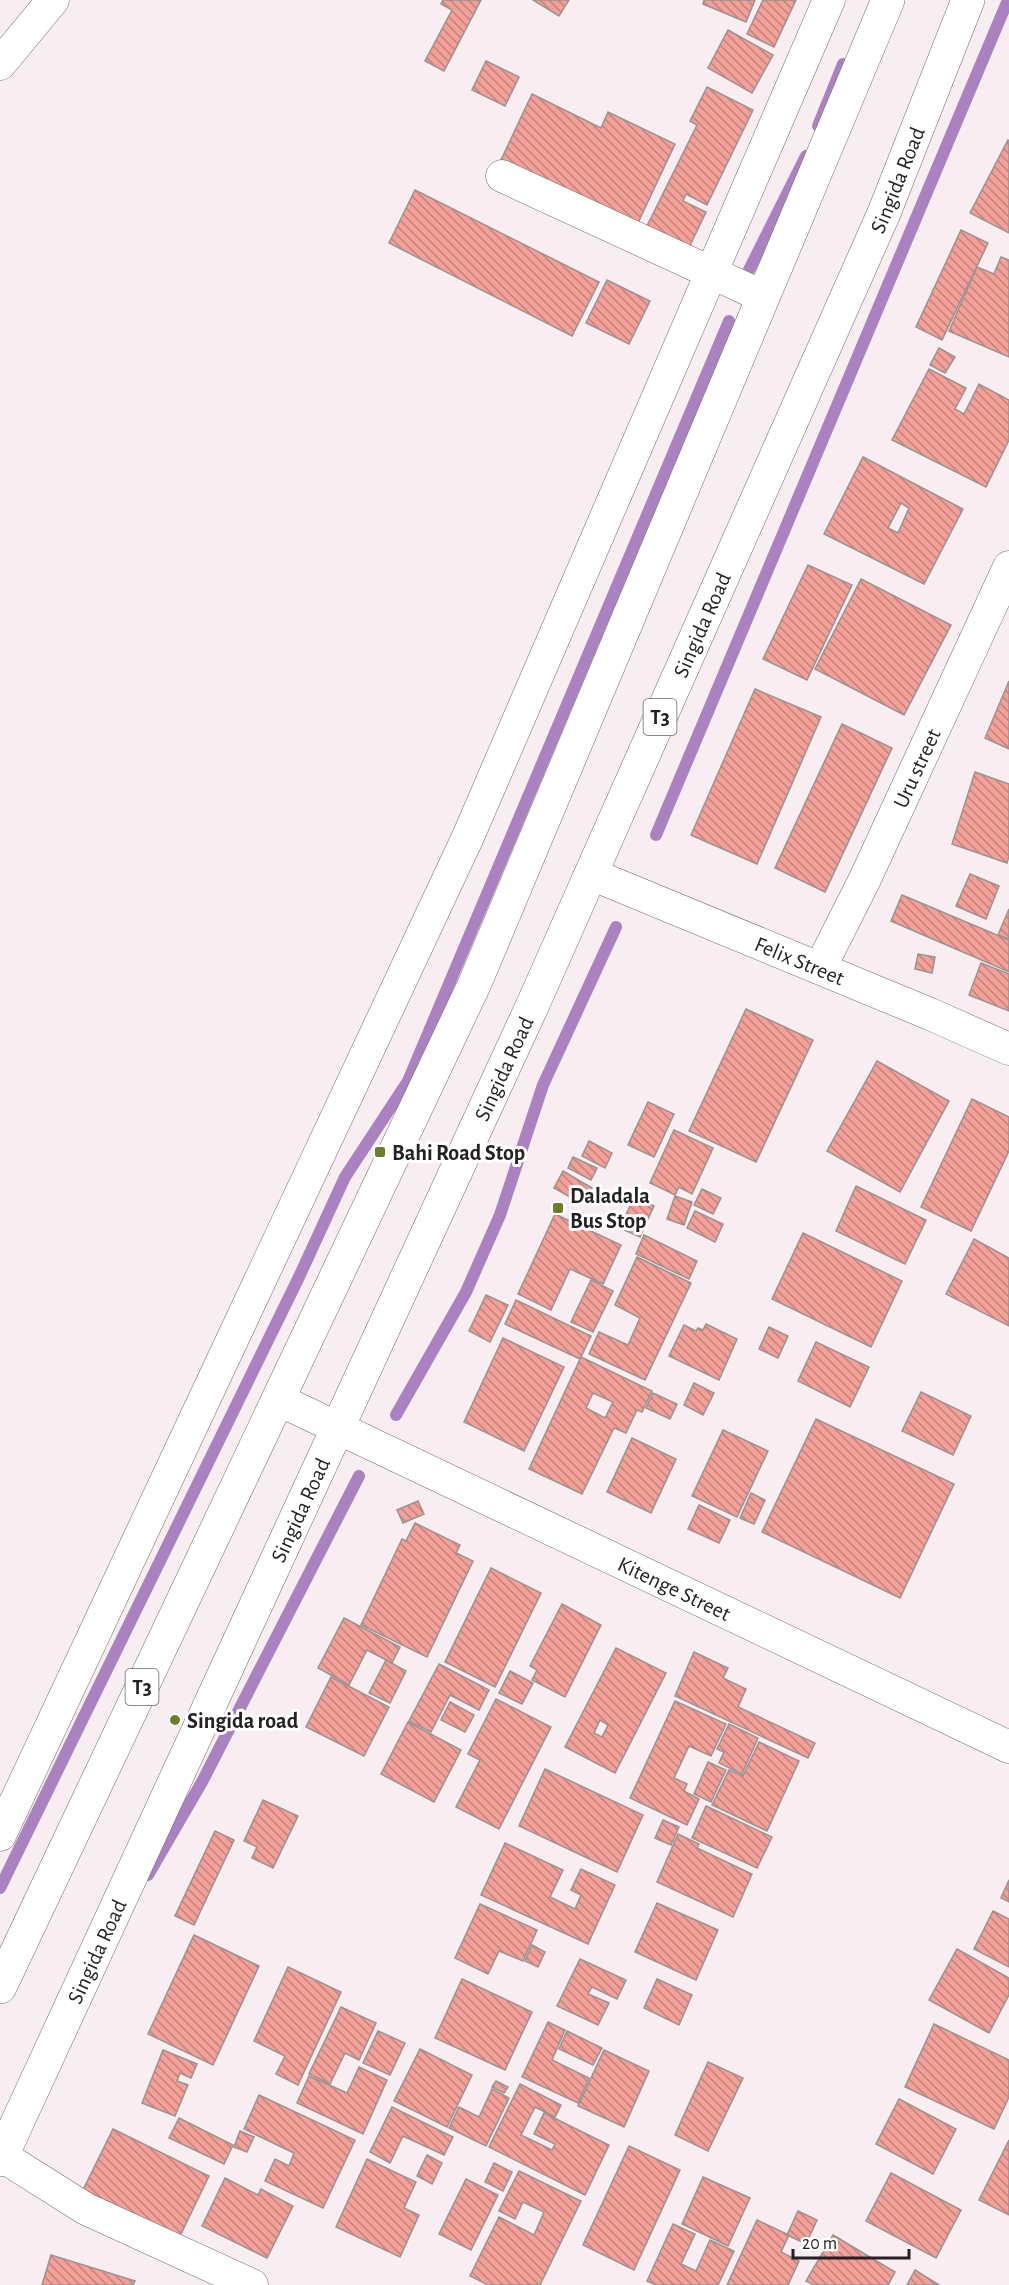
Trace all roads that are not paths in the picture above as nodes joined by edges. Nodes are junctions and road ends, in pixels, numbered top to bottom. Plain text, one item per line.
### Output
1 (53, 0) edge
2 (829, 0) edge
3 (888, 0) edge
4 (968, 0) edge
5 (0, 64) edge
6 (502, 176) dead end
7 (712, 274) junction
8 (762, 296) junction
9 (1009, 567) edge
10 (591, 874) junction
11 (820, 968) junction
12 (1009, 1049) edge
13 (279, 1400) junction
14 (339, 1428) junction
15 (1009, 1747) edge
16 (0, 1835) edge
17 (0, 1987) edge
18 (1, 2158) edge
19 (252, 2285) edge

1 - 5 street
2 - 7 street
3 - 8 highway, T3
4 - 10 highway, Singida Road / T3
6 - 7 street
7 - 8 street
7 - 16 street
8 - 13 highway, T3
9 - 11 street, Uru street
10 - 11 street, Felix Street
10 - 14 highway, Singida Road / T3
11 - 12 street, Felix Street
13 - 14 street, Kitenge Street
13 - 17 highway, T3
14 - 15 street, Kitenge Street
14 - 18 highway, Singida Road / T3
18 - 19 street

